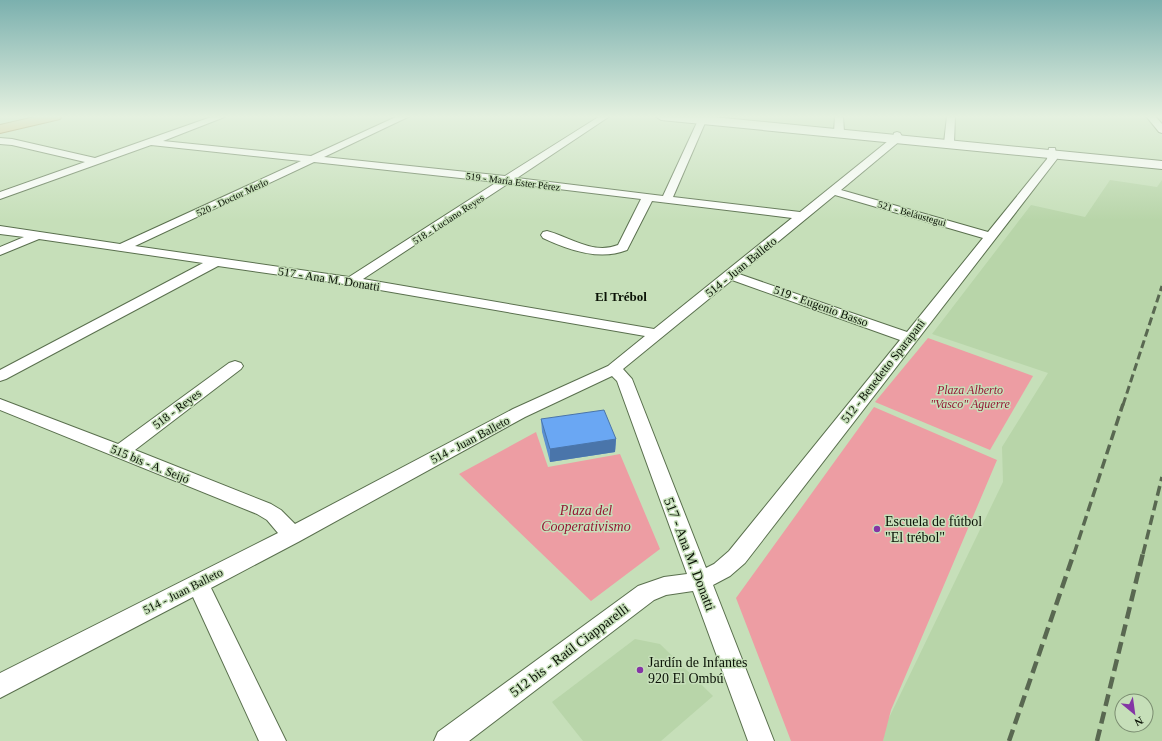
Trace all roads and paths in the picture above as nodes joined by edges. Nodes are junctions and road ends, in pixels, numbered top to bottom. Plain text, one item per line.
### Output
1 (49, 151) edge
2 (125, 151) edge
3 (234, 151) edge
4 (334, 151) edge
5 (553, 151) edge
6 (687, 151) edge
7 (882, 151) edge
8 (1038, 151) edge
9 (1053, 152) junction
10 (316, 159) junction
11 (94, 161) junction
12 (1162, 162) edge
13 (1162, 165) edge
14 (508, 180) junction
15 (834, 191) junction
16 (0, 196) edge
17 (648, 197) junction
18 (666, 200) junction
19 (803, 216) junction
20 (0, 230) edge
21 (39, 235) junction
22 (547, 235) dead end
23 (990, 236) junction
24 (122, 247) junction
25 (0, 251) edge
26 (217, 261) junction
27 (731, 275) junction
28 (351, 282) junction
29 (657, 334) junction
30 (910, 338) junction
31 (235, 366) dead end
32 (614, 369) junction
33 (0, 376) edge
34 (0, 404) edge
35 (120, 452) junction
36 (292, 535) junction
37 (700, 581) junction
38 (198, 584) junction
39 (0, 686) edge
40 (273, 741) edge
41 (447, 741) edge
42 (761, 741) edge

1 - 11 street
2 - 11 street
3 - 10 street, 519 - María Ester Pérez
4 - 10 street, 520 - Doctor Merlo
5 - 14 street, 518 - Luciano Reyes
6 - 18 street
7 - 15 street, 514 - Juan Balleto
8 - 9 main road
9 - 12 main road
9 - 13 main road
9 - 23 street, 512 - Benedetto Sparapani
10 - 14 street, 519 - María Ester Pérez
10 - 24 street, 520 - Doctor Merlo
11 - 16 street
14 - 17 street, 519 - María Ester Pérez
14 - 28 street, 518 - Luciano Reyes
15 - 19 street, 514 - Juan Balleto
15 - 23 street, 521 - Beláustegui
17 - 18 street, 519 - María Ester Pérez
17 - 22 street
18 - 19 street, 519 - María Ester Pérez
19 - 27 street, 514 - Juan Balleto
20 - 21 street, 517 - Ana M. Donatti
21 - 24 street, 517 - Ana M. Donatti
21 - 25 street
23 - 30 street, 512 - Benedetto Sparapani
24 - 26 street, 517 - Ana M. Donatti
26 - 28 street, 517 - Ana M. Donatti
26 - 33 street
27 - 29 street, 514 - Juan Balleto
27 - 30 street, 519 - Eugenio Basso
28 - 29 street, 517 - Ana M. Donatti
29 - 32 street, 514 - Juan Balleto
30 - 37 street, 512 - Benedetto Sparapani
31 - 35 street, 518 - Reyes
32 - 36 street, 514 - Juan Balleto
32 - 37 street, 517 - Ana M. Donatti
34 - 35 street, 515 bis - A. Seijó
35 - 36 street, 515 bis - A. Seijó
36 - 38 street, 514 - Juan Balleto
37 - 41 street, 512 bis - Raúl Ciapparelli
37 - 42 street, 517 - Ana M. Donatti
38 - 39 street, 514 - Juan Balleto
38 - 40 street

